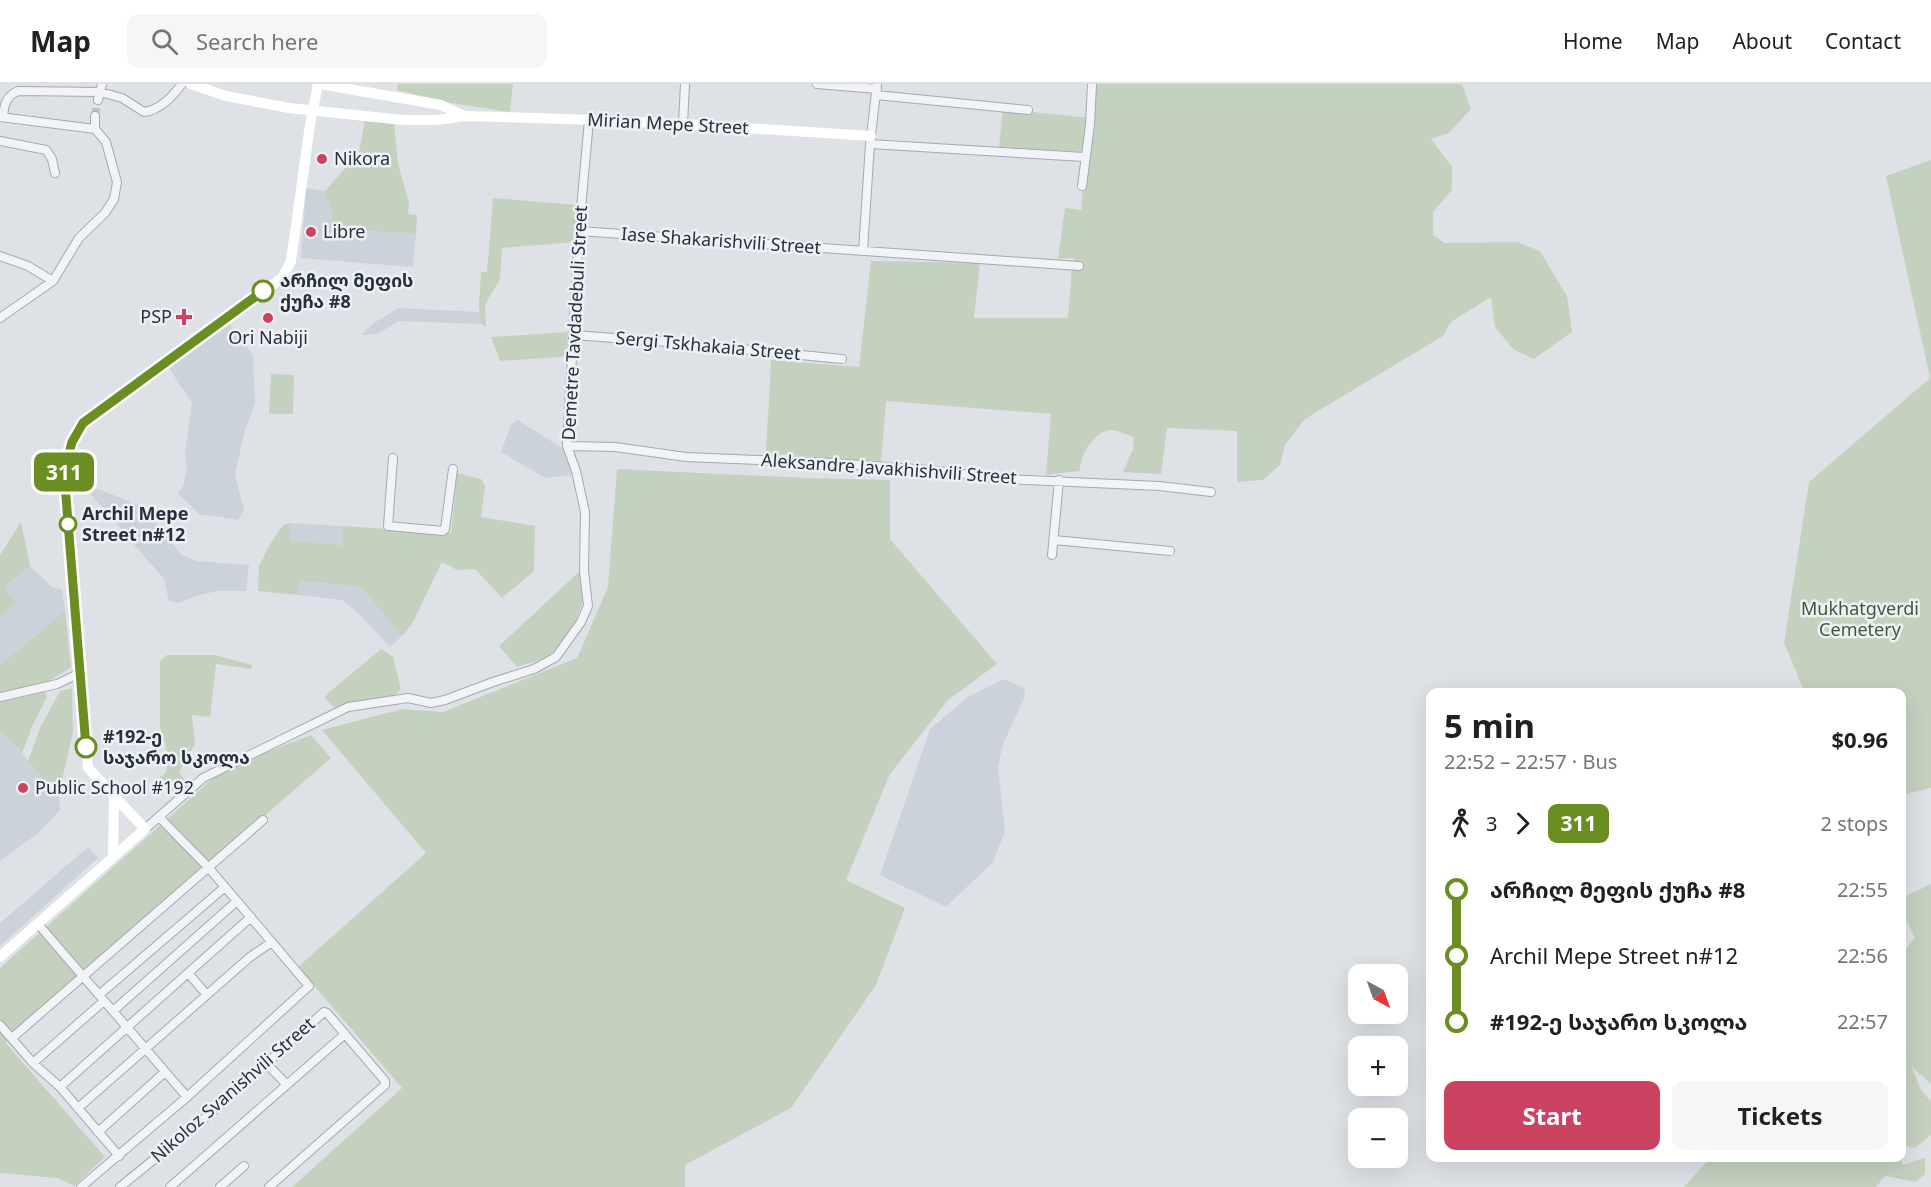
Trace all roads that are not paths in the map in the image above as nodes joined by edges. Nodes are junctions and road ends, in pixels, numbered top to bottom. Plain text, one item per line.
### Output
1 (182, 84) edge
2 (191, 84) edge
3 (319, 84) edge
4 (685, 84) edge
5 (817, 84) edge
6 (1092, 84) edge
7 (877, 89) edge
8 (100, 92) edge
9 (437, 105) junction
10 (1028, 110) dead end
11 (312, 111) junction
12 (95, 116) tunnel mouth
13 (465, 116) junction
14 (2, 117) edge
15 (437, 120) junction
16 (590, 120) junction
17 (683, 124) junction
18 (95, 129) junction
19 (871, 140) junction
20 (0, 141) edge
21 (1084, 157) junction
22 (55, 173) dead end
23 (1082, 186) dead end
24 (579, 231) junction
25 (863, 251) junction
26 (0, 256) edge
27 (1079, 266) dead end
28 (52, 281) junction
29 (0, 318) edge
30 (574, 335) junction
31 (842, 359) dead end
32 (567, 446) junction
33 (393, 458) dead end
34 (453, 469) dead end
35 (1059, 480) junction
36 (1211, 492) dead end
37 (1054, 540) junction
38 (1170, 551) dead end
39 (1052, 555) dead end
40 (80, 673) junction
41 (0, 697) edge
42 (114, 796) junction
43 (159, 817) junction
44 (263, 820) dead end
45 (145, 829) junction
46 (113, 857) junction
47 (208, 867) junction
48 (225, 886) junction
49 (237, 901) junction
50 (251, 917) junction
51 (38, 924) junction
52 (272, 942) junction
53 (0, 957) edge
54 (188, 973) junction
55 (83, 976) junction
56 (207, 995) junction
57 (102, 998) junction
58 (113, 1011) junction
59 (0, 1025) edge
60 (127, 1027) junction
61 (345, 1034) junction
62 (12, 1038) junction
63 (145, 1049) junction
64 (33, 1063) junction
65 (266, 1063) junction
66 (165, 1072) junction
67 (286, 1085) junction
68 (60, 1088) junction
69 (187, 1097) junction
70 (78, 1108) junction
71 (98, 1132) junction
72 (119, 1156) junction
73 (244, 1166) dead end
74 (81, 1187) edge
75 (120, 1187) edge
76 (170, 1187) edge
77 (220, 1187) edge
78 (269, 1187) edge

1 - 8 street
2 - 11 street, Mirian Mepe Street
3 - 9 street, Mirian Mepe Street
3 - 11 street
4 - 17 street
5 - 7 street
6 - 21 street
7 - 10 street
7 - 19 street
8 - 14 street
9 - 13 street, Mirian Mepe Street
9 - 15 street
11 - 15 street, Mirian Mepe Street
11 - 40 street
12 - 18 street
13 - 15 street, Mirian Mepe Street
13 - 16 street, Mirian Mepe Street
14 - 18 street
16 - 17 street, Mirian Mepe Street
16 - 24 street, Demetre Tavdadebuli Street
17 - 19 street, Mirian Mepe Street
18 - 28 street
19 - 21 street
19 - 25 street
20 - 22 street
21 - 23 street
24 - 25 street, Iase Shakarishvili Street
24 - 30 street, Demetre Tavdadebuli Street
25 - 27 street, Iase Shakarishvili Street
26 - 28 street
28 - 29 street
30 - 31 street, Sergi Tskhakaia Street
30 - 32 street, Demetre Tavdadebuli Street
32 - 35 street, Aleksandre Javakhishvili Street
32 - 43 street, Demetre Tavdadebuli Street
33 - 34 street
35 - 36 street, Aleksandre Javakhishvili Street
35 - 37 street
37 - 38 street
37 - 39 street
40 - 41 street
40 - 42 street
42 - 45 street
42 - 46 street
43 - 45 street, Demetre Tavdadebuli Street
43 - 47 street
44 - 47 street
45 - 46 street, Demetre Tavdadebuli Street
46 - 51 street, Demetre Tavdadebuli Street
47 - 48 street
47 - 55 street
48 - 49 street
48 - 57 street
49 - 50 street
49 - 58 street
50 - 52 street
50 - 54 street
51 - 53 street, Demetre Tavdadebuli Street
51 - 55 street
52 - 56 street
52 - 69 street
54 - 56 street
54 - 60 street
55 - 57 street
55 - 62 street
56 - 63 street
57 - 58 street
57 - 64 street
58 - 60 street
59 - 62 street
60 - 63 street
60 - 68 street
61 - 65 street, Nikoloz Svanishvili Street
61 - 67 street
61 - 78 street, Nikoloz Svanishvili Street
62 - 64 street
63 - 66 street
63 - 70 street
64 - 68 street
65 - 67 street
65 - 75 street, Nikoloz Svanishvili Street
66 - 69 street
66 - 71 street
67 - 76 street
68 - 70 street
69 - 72 street
70 - 71 street
71 - 72 street
72 - 74 street
73 - 77 street

